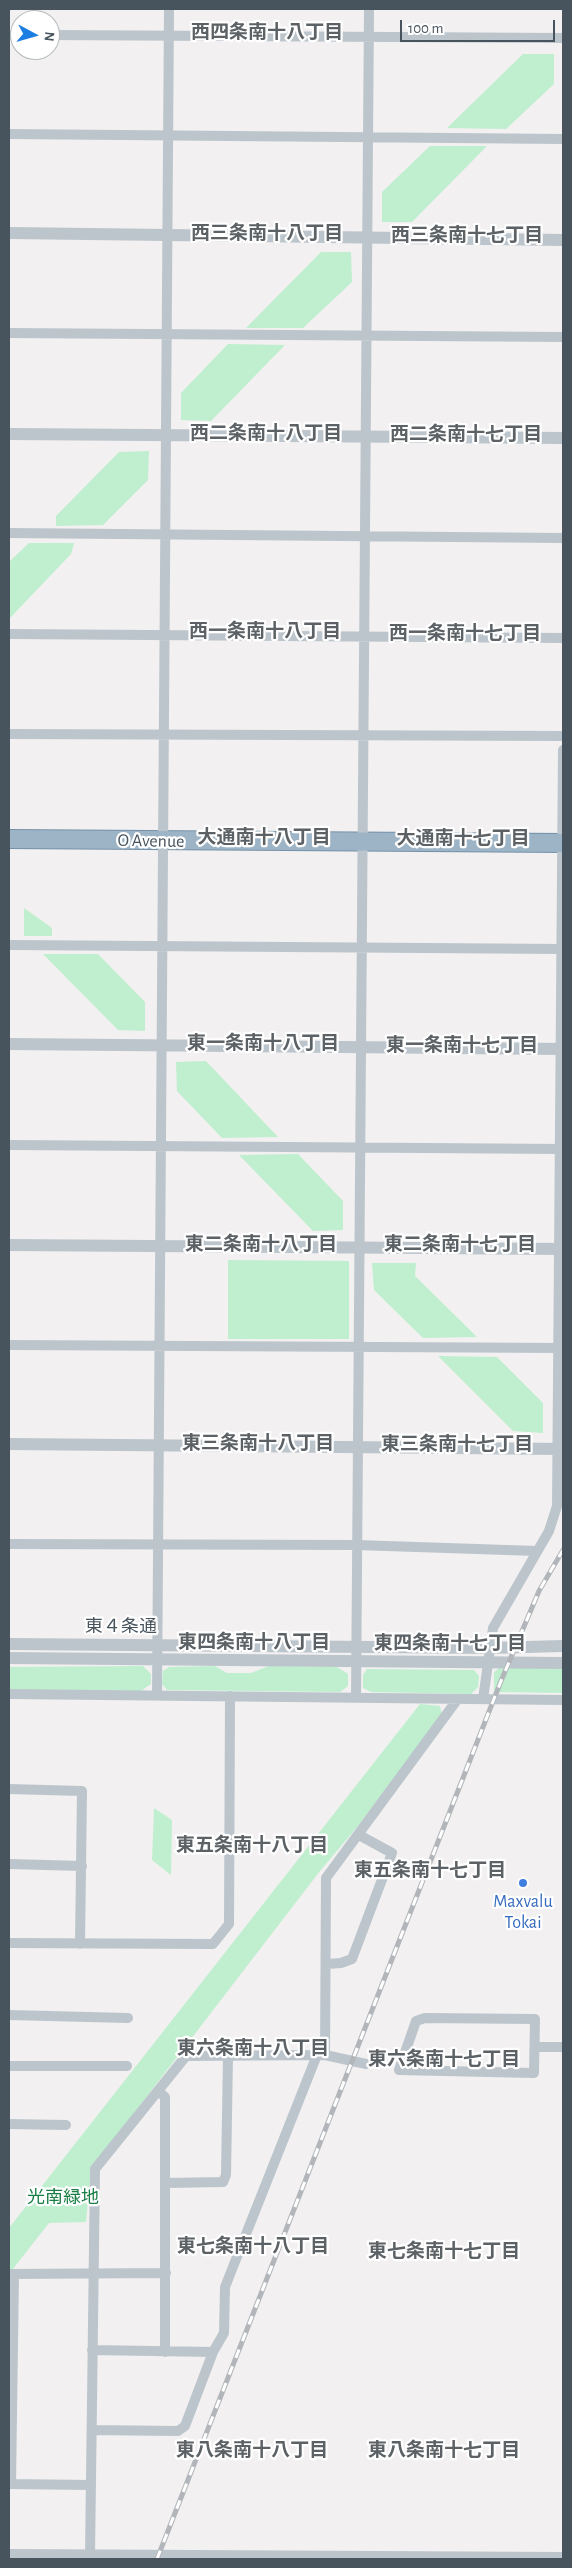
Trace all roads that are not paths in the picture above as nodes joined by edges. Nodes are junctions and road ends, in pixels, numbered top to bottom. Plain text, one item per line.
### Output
1 (169, 9) edge
2 (369, 9) edge
3 (60, 35) edge
4 (169, 36) junction
5 (368, 38) junction
6 (563, 38) edge
7 (9, 134) edge
8 (167, 134) junction
9 (367, 137) junction
10 (563, 139) edge
11 (9, 233) edge
12 (167, 235) junction
13 (367, 238) junction
14 (563, 240) edge
15 (9, 333) edge
16 (166, 335) junction
17 (366, 337) junction
18 (563, 338) edge
19 (9, 434) edge
20 (165, 435) junction
21 (365, 437) junction
22 (563, 438) edge
23 (9, 533) edge
24 (165, 535) junction
25 (364, 536) junction
26 (563, 538) edge
27 (9, 634) edge
28 (165, 635) junction
29 (364, 637) junction
30 (563, 638) edge
31 (9, 734) edge
32 (163, 734) junction
33 (363, 736) junction
34 (563, 736) edge
35 (563, 750) edge
36 (9, 839) edge
37 (162, 841) junction
38 (362, 842) junction
39 (562, 843) edge
40 (9, 945) edge
41 (162, 948) junction
42 (362, 948) junction
43 (562, 949) edge
44 (9, 1044) edge
45 (160, 1045) junction
46 (360, 1046) junction
47 (561, 1050) edge
48 (9, 1145) edge
49 (160, 1146) junction
50 (360, 1149) junction
51 (561, 1149) edge
52 (9, 1245) edge
53 (159, 1245) junction
54 (360, 1247) junction
55 (561, 1249) edge
56 (9, 1345) edge
57 (159, 1345) junction
58 (359, 1347) junction
59 (561, 1348) edge
60 (9, 1444) edge
61 (158, 1445) junction
62 (358, 1446) junction
63 (561, 1449) edge
64 (9, 1544) edge
65 (158, 1544) junction
66 (356, 1545) junction
67 (537, 1551) junction
68 (9, 1644) edge
69 (157, 1645) junction
70 (563, 1646) edge
71 (356, 1647) junction
72 (490, 1648) junction
73 (9, 1658) edge
74 (157, 1660) junction
75 (356, 1661) junction
76 (489, 1662) junction
77 (563, 1663) edge
78 (9, 1694) edge
79 (156, 1695) junction
80 (230, 1696) junction
81 (356, 1697) junction
82 (483, 1699) junction
83 (457, 1700) junction
84 (563, 1700) edge
85 (9, 1789) edge
86 (359, 1835) junction
87 (9, 1864) edge
88 (82, 1866) junction
89 (9, 1943) edge
90 (80, 1944) junction
91 (327, 1964) junction
92 (9, 2015) edge
93 (128, 2018) dead end
94 (535, 2047) junction
95 (563, 2047) edge
96 (321, 2055) junction
97 (228, 2056) junction
98 (366, 2064) dead end
99 (9, 2066) edge
100 (126, 2066) dead end
101 (158, 2091) junction
102 (9, 2124) edge
103 (66, 2125) dead end
104 (166, 2183) junction
105 (166, 2273) junction
106 (11, 2274) edge
107 (93, 2274) junction
108 (11, 2298) edge
109 (92, 2350) junction
110 (165, 2352) junction
111 (213, 2352) junction
112 (92, 2430) junction
113 (10, 2484) edge
114 (90, 2485) junction
115 (9, 2555) edge
116 (90, 2556) junction
117 (51, 2558) edge
118 (563, 2558) edge

1 - 4 street
2 - 5 street
3 - 4 street
4 - 5 street
4 - 8 street
5 - 6 street
5 - 9 street
7 - 8 street
8 - 9 street
8 - 12 street
9 - 10 street
9 - 13 street
11 - 12 street
12 - 13 street
12 - 16 street
13 - 14 street
13 - 17 street
15 - 16 street
16 - 17 street
16 - 20 street
17 - 18 street
17 - 21 street
19 - 20 street
20 - 21 street
20 - 24 street
21 - 22 street
21 - 25 street
23 - 24 street
24 - 25 street
24 - 28 street
25 - 26 street
25 - 29 street
27 - 28 street
28 - 29 street
28 - 32 street
29 - 30 street
29 - 33 street
31 - 32 street
32 - 33 street
32 - 37 street
33 - 34 street
33 - 38 street
35 - 39 street
36 - 37 highway, O Avenue
37 - 38 highway, O Avenue
37 - 41 street
38 - 39 highway, O Avenue
38 - 42 street
39 - 43 street
40 - 41 street
41 - 42 street
41 - 45 street
42 - 43 street
42 - 46 street
43 - 47 street
44 - 45 street
45 - 46 street
45 - 49 street
46 - 47 street
46 - 50 street
47 - 51 street
48 - 49 street
49 - 50 street
49 - 53 street
50 - 51 street
50 - 54 street
51 - 55 street
52 - 53 street
53 - 54 street
53 - 57 street
54 - 55 street
54 - 58 street
55 - 59 street
56 - 57 street
57 - 58 street
57 - 61 street
58 - 59 street
58 - 62 street
59 - 63 street
60 - 61 street
61 - 62 street
61 - 65 street
62 - 63 street
62 - 66 street
63 - 67 street
64 - 65 street
65 - 66 street
65 - 69 street
66 - 67 street
66 - 71 street
67 - 72 street
68 - 69 street, 東４条通
69 - 71 street, 東４条通
69 - 74 street
70 - 72 street, 東４条通
71 - 72 street, 東４条通
71 - 75 street
72 - 76 street
73 - 74 street, 東４条通
74 - 75 street, 東４条通
74 - 79 street
75 - 76 street, 東４条通
75 - 81 street
76 - 77 street, 東４条通
76 - 82 street
78 - 79 street
79 - 80 street
80 - 81 street
80 - 90 street
81 - 83 street
82 - 83 street
82 - 84 street
83 - 86 street
85 - 88 street
86 - 91 street
86 - 91 street
87 - 88 street
88 - 90 street
89 - 90 street
91 - 96 street
92 - 93 street
94 - 94 street
94 - 95 street
96 - 97 street
96 - 98 street
96 - 111 street
97 - 101 street
97 - 104 street
99 - 100 street
101 - 104 street
101 - 107 street
102 - 103 street
104 - 105 street
105 - 107 street
105 - 110 street
106 - 107 street
106 - 108 street
107 - 109 street
108 - 113 street
109 - 110 street
109 - 112 street
110 - 111 street
111 - 112 street
112 - 114 street
113 - 114 street
114 - 116 street
115 - 117 street
116 - 117 street
116 - 118 street

